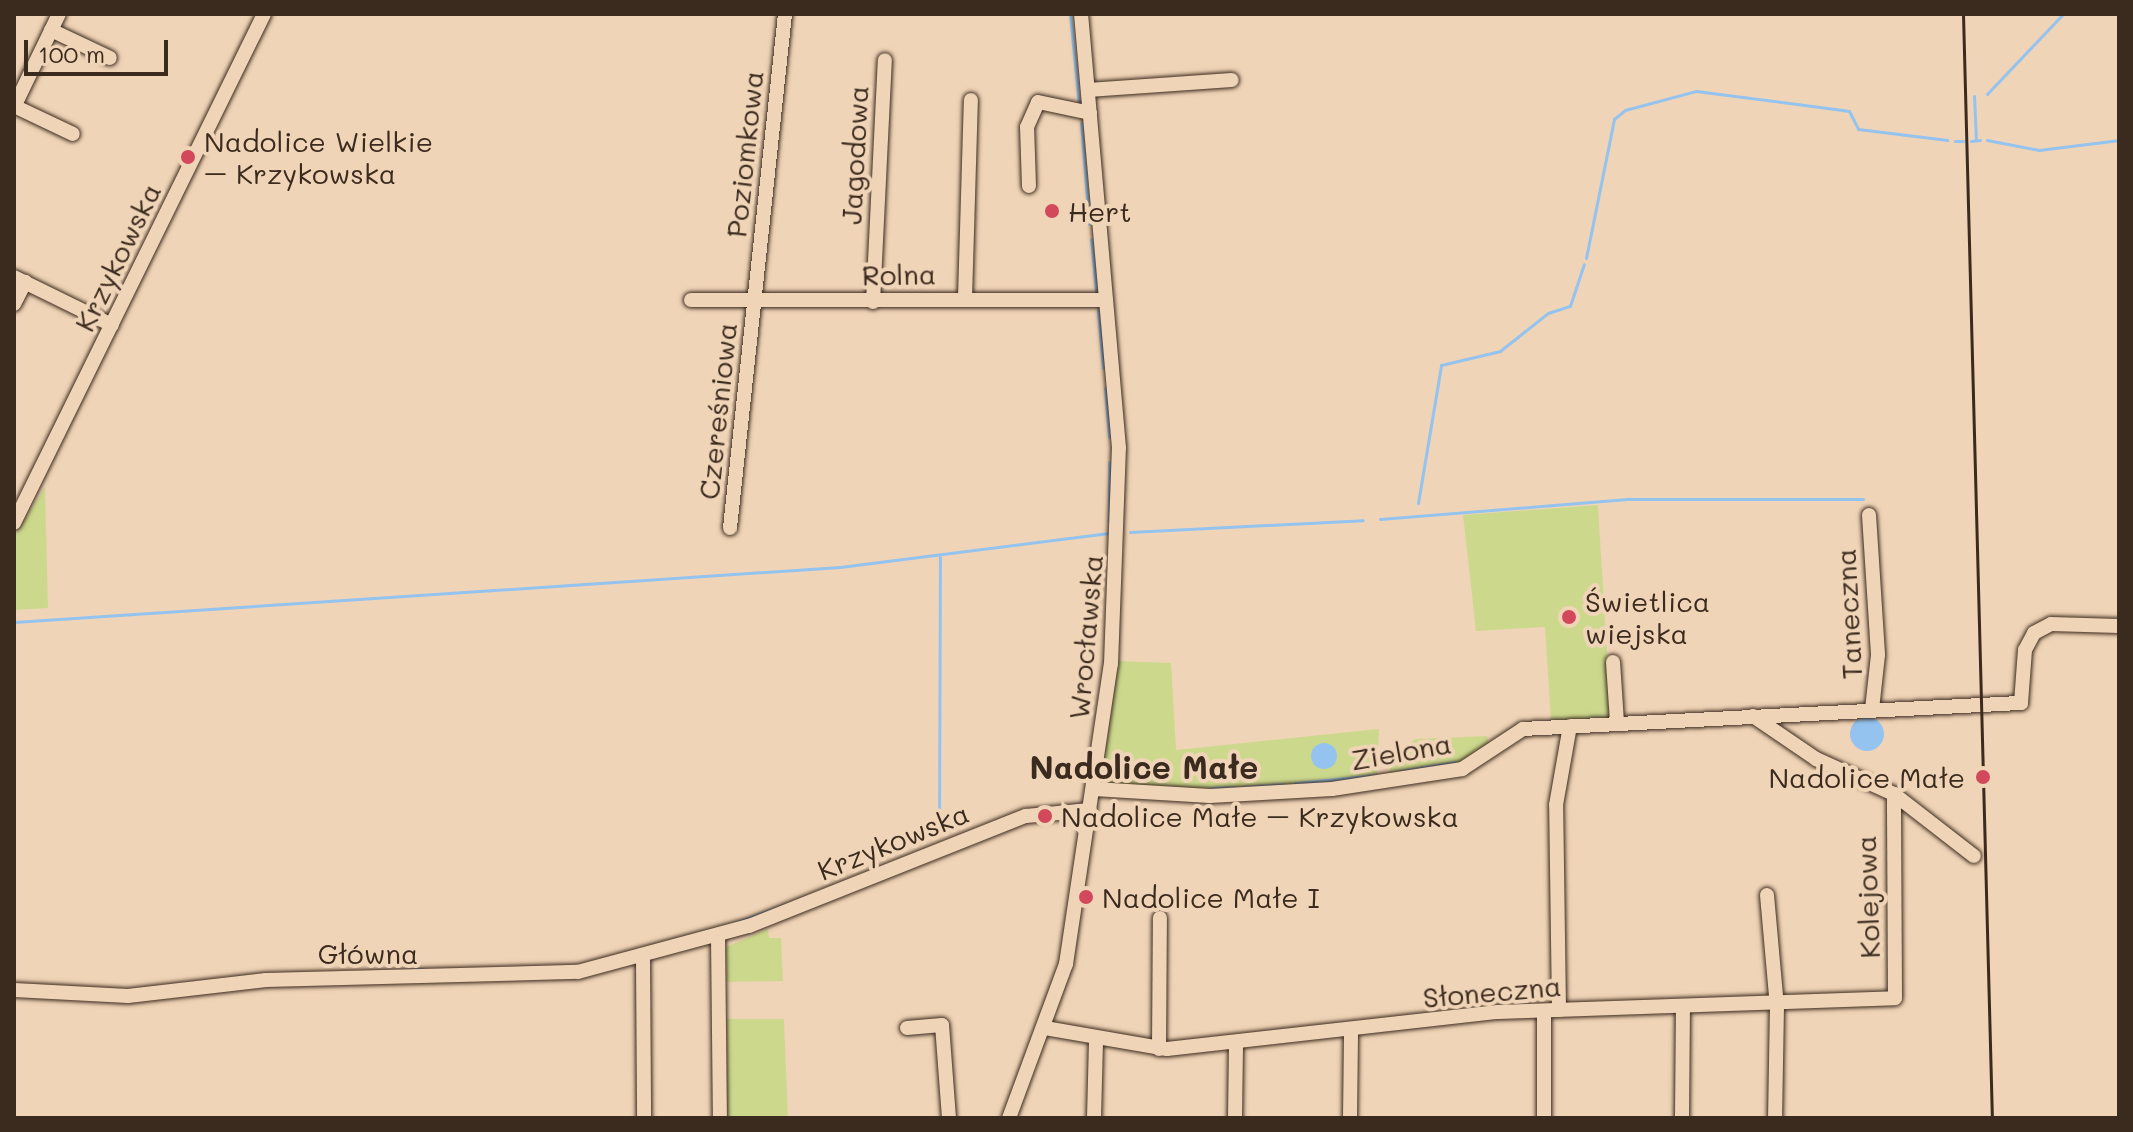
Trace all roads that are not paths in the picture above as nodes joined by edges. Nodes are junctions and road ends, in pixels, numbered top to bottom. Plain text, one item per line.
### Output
1 (59, 14) edge
2 (264, 14) edge
3 (785, 14) edge
4 (1081, 14) edge
5 (51, 30) junction
6 (110, 58) dead end
7 (885, 60) dead end
8 (1232, 80) dead end
9 (1088, 90) junction
10 (971, 100) dead end
11 (14, 107) edge
12 (1090, 113) junction
13 (73, 134) dead end
14 (1029, 186) dead end
15 (20, 280) edge
16 (1106, 295) junction
17 (965, 298) junction
18 (691, 300) dead end
19 (755, 300) junction
20 (873, 302) junction
21 (14, 304) edge
22 (112, 325) junction
23 (1869, 515) dead end
24 (14, 523) edge
25 (730, 528) dead end
26 (2119, 626) edge
27 (1613, 662) dead end
28 (1872, 709) junction
29 (1753, 716) junction
30 (1617, 723) junction
31 (1570, 726) junction
32 (1094, 789) junction
33 (1894, 794) junction
34 (1090, 810) junction
35 (1974, 856) dead end
36 (1767, 895) dead end
37 (1160, 918) dead end
38 (718, 936) junction
39 (643, 960) junction
40 (14, 990) edge
41 (1895, 998) joint
42 (1777, 1006) junction
43 (1683, 1007) junction
44 (1559, 1010) junction
45 (1544, 1011) junction
46 (907, 1028) dead end
47 (1045, 1028) junction
48 (1351, 1034) junction
49 (1096, 1042) junction
50 (1236, 1046) junction
51 (1159, 1049) junction
52 (644, 1118) edge
53 (720, 1118) edge
54 (949, 1118) edge
55 (1009, 1118) edge
56 (1094, 1118) edge
57 (1235, 1118) edge
58 (1350, 1118) edge
59 (1544, 1118) edge
60 (1682, 1118) edge
61 (1775, 1118) edge

1 - 5 street
2 - 22 street, Krzykowska
3 - 19 street, Poziomkowa
4 - 9 street, Wrocławska
5 - 6 street
5 - 11 street
7 - 20 street, Jagodowa
8 - 9 street
9 - 12 street, Wrocławska
10 - 17 street
11 - 13 street
12 - 14 street
12 - 16 street, Wrocławska
15 - 21 street
15 - 22 street
16 - 17 street, Rolna
16 - 32 street, Wrocławska
17 - 20 street, Rolna
18 - 19 street, Rolna
19 - 20 street, Rolna
19 - 25 street, Czereśniowa
22 - 24 street, Krzykowska
23 - 28 street, Taneczna
26 - 28 street, Zielona
27 - 30 street
28 - 29 street, Zielona
29 - 30 street, Zielona
29 - 33 street
30 - 31 street, Zielona
31 - 32 street, Zielona
31 - 44 street
32 - 34 street, Wrocławska
33 - 35 street
33 - 41 street, Kolejowa
34 - 38 street, Krzykowska
34 - 47 street, Wrocławska
36 - 42 street
37 - 51 street
38 - 39 street, Główna
38 - 53 street
39 - 40 street, Główna
39 - 52 street
41 - 42 street, Słoneczna
42 - 43 street, Słoneczna
42 - 61 street
43 - 44 street, Słoneczna
43 - 60 street
44 - 45 street, Słoneczna
45 - 48 street, Słoneczna
45 - 59 street
46 - 54 street
47 - 49 street, Słoneczna
47 - 55 street, Wrocławska
48 - 50 street, Słoneczna
48 - 58 street
49 - 51 street, Słoneczna
49 - 56 street
50 - 51 street, Słoneczna
50 - 57 street

